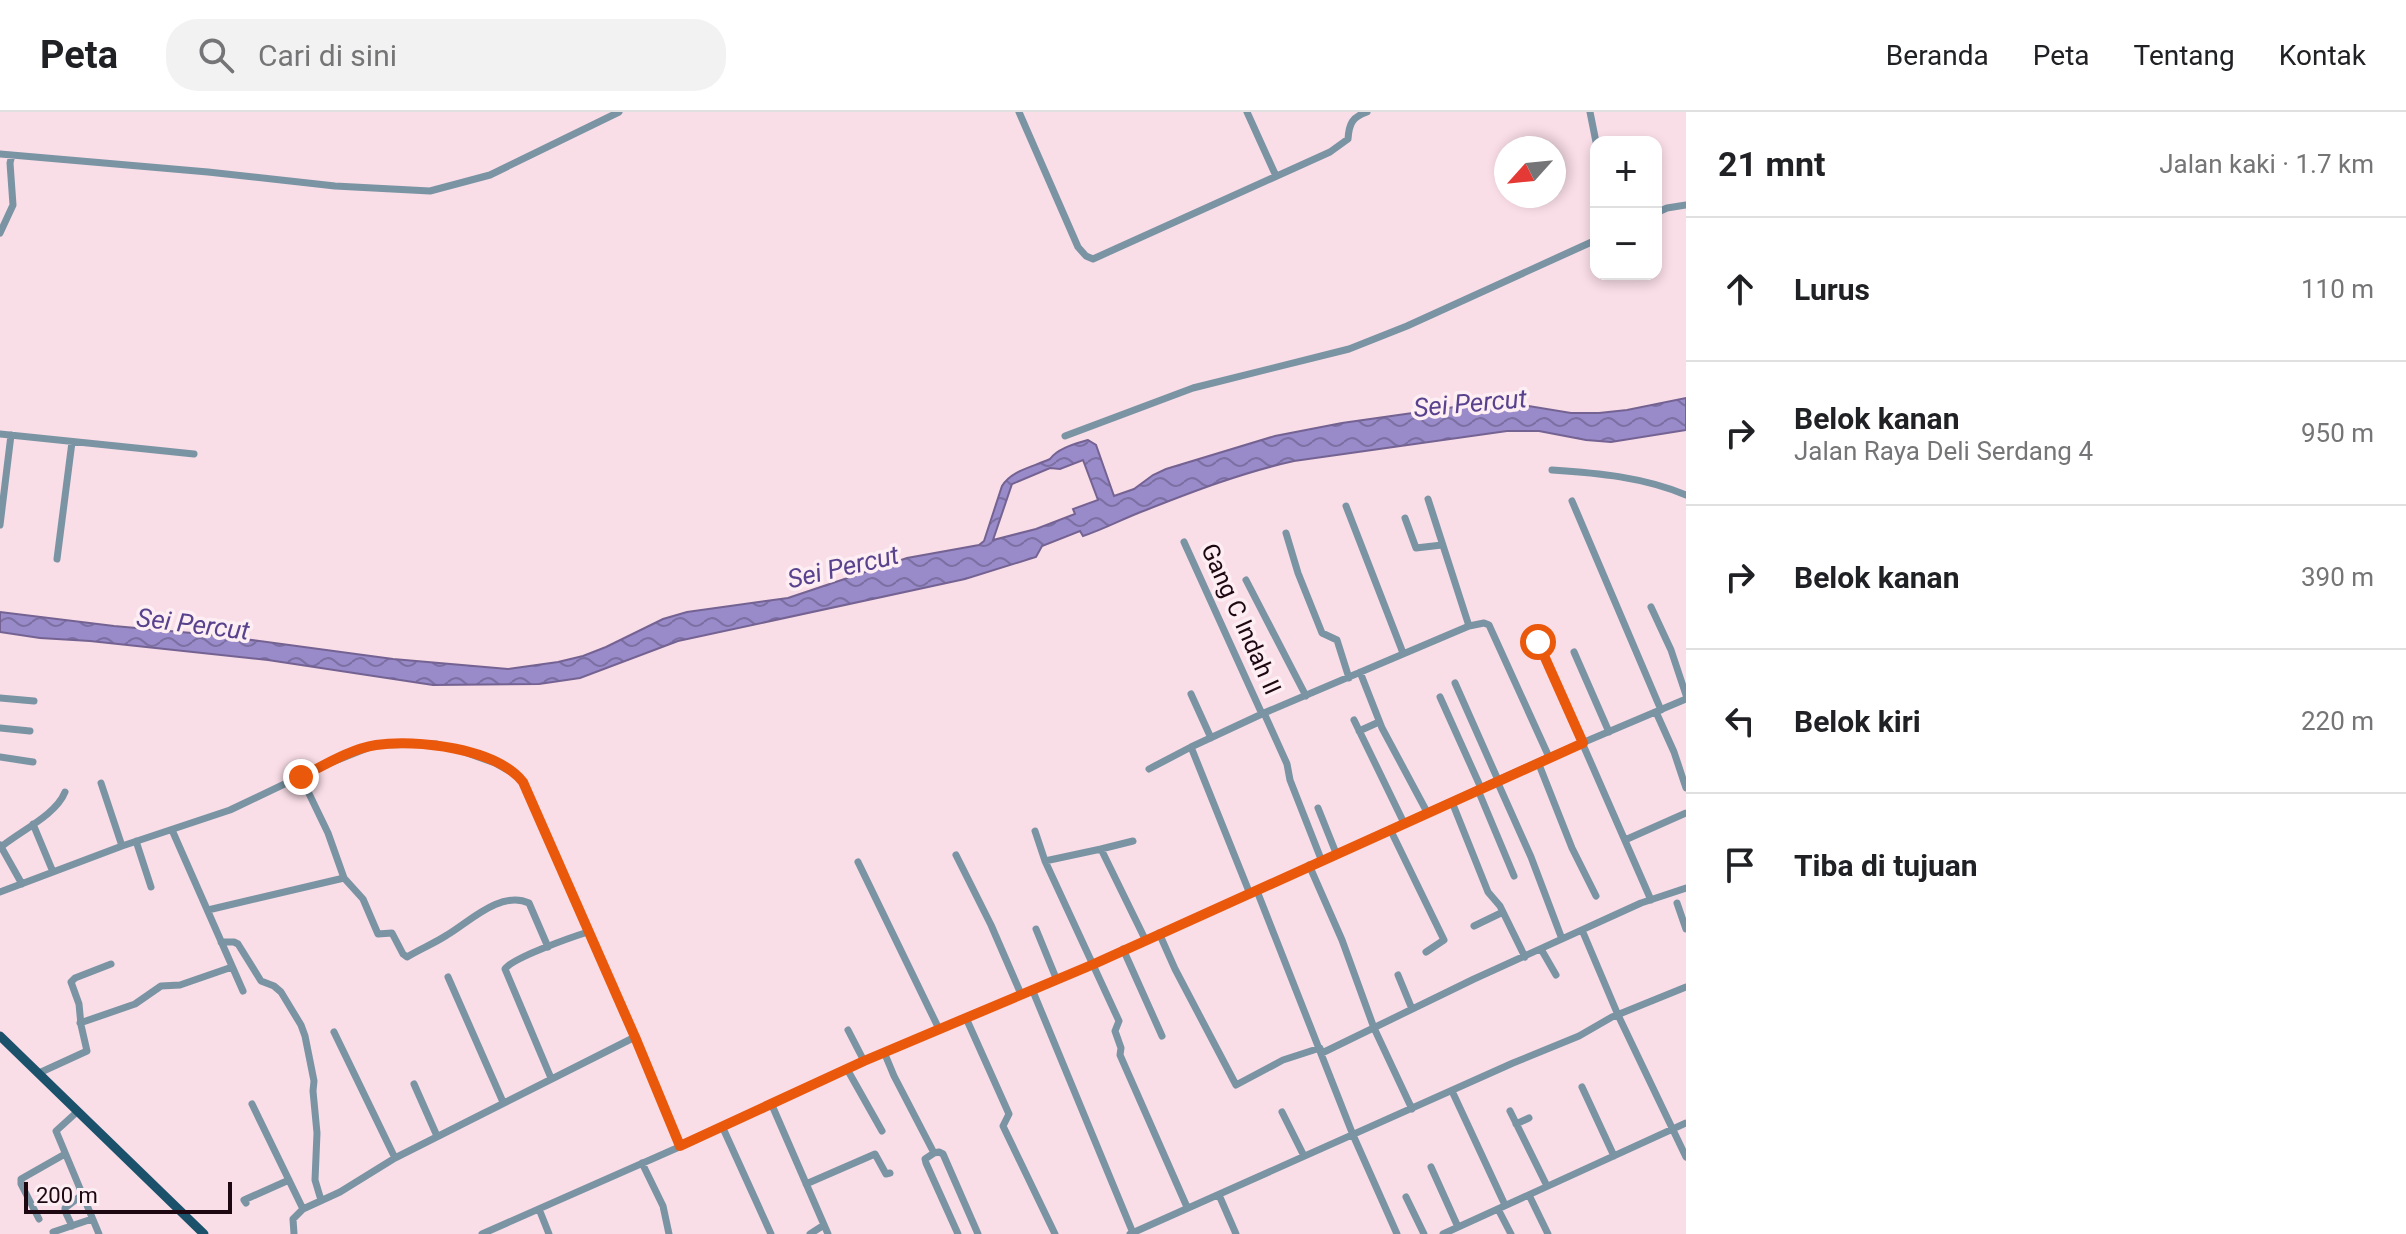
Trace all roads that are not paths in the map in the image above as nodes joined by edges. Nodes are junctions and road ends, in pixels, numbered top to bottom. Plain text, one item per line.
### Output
1 (619, 112) edge
2 (1019, 112) edge
3 (1247, 112) edge
4 (1367, 112) edge
5 (1590, 112) edge
6 (1595, 136) edge
7 (0, 154) edge
8 (12, 155) junction
9 (1276, 176) junction
10 (1686, 205) edge
11 (1662, 210) edge
12 (0, 233) edge
13 (1590, 243) edge
14 (0, 434) edge
15 (11, 435) junction
16 (1065, 436) dead end
17 (72, 442) junction
18 (194, 454) dead end
19 (1552, 470) dead end
20 (1686, 495) edge
21 (1428, 499) dead end
22 (1572, 501) dead end
23 (1346, 506) dead end
24 (1405, 518) dead end
25 (0, 525) edge
26 (1286, 533) dead end
27 (1184, 542) dead end
28 (1442, 545) junction
29 (57, 559) dead end
30 (1246, 580) dead end
31 (1651, 607) dead end
32 (1469, 626) junction
33 (1538, 642) dead end
34 (1574, 652) dead end
35 (1403, 653) junction
36 (1360, 672) junction
37 (1349, 678) junction
38 (1455, 683) dead end
39 (1191, 694) dead end
40 (1306, 696) junction
41 (1440, 697) dead end
42 (1686, 697) edge
43 (0, 698) edge
44 (34, 701) dead end
45 (1658, 711) junction
46 (1263, 714) junction
47 (1354, 720) dead end
48 (1379, 722) junction
49 (0, 728) edge
50 (30, 731) dead end
51 (1359, 731) junction
52 (1609, 732) junction
53 (1211, 738) junction
54 (1583, 743) junction
55 (1191, 747) junction
56 (0, 757) edge
57 (1549, 757) junction
58 (33, 762) dead end
59 (1538, 762) junction
60 (1149, 769) dead end
61 (301, 777) junction
62 (1498, 781) junction
63 (101, 783) dead end
64 (1686, 788) edge
65 (1480, 789) junction
66 (65, 792) dead end
67 (1452, 802) junction
68 (1318, 808) dead end
69 (1427, 812) junction
70 (1686, 813) edge
71 (1404, 823) junction
72 (33, 824) junction
73 (1390, 829) junction
74 (172, 830) junction
75 (1035, 831) dead end
76 (1625, 840) junction
77 (136, 841) junction
78 (1133, 841) dead end
79 (1, 846) edge
80 (122, 846) junction
81 (1101, 849) junction
82 (1336, 853) junction
83 (956, 855) dead end
84 (1321, 859) junction
85 (1045, 861) junction
86 (858, 862) dead end
87 (1309, 865) junction
88 (53, 872) junction
89 (1514, 876) dead end
90 (344, 878) junction
91 (22, 884) junction
92 (151, 887) dead end
93 (1686, 888) edge
94 (0, 892) edge
95 (1254, 892) junction
96 (1596, 896) dead end
97 (1651, 900) junction
98 (1677, 903) dead end
99 (208, 910) junction
100 (1503, 912) junction
101 (1474, 926) dead end
102 (1036, 929) dead end
103 (1686, 929) edge
104 (1582, 930) junction
105 (588, 932) junction
106 (1159, 933) junction
107 (1145, 939) junction
108 (1562, 939) junction
109 (221, 942) junction
110 (548, 947) junction
111 (1123, 949) junction
112 (1541, 949) junction
113 (1426, 952) dead end
114 (1525, 957) junction
115 (111, 964) dead end
116 (1094, 964) junction
117 (232, 967) junction
118 (1398, 975) dead end
119 (1556, 975) dead end
120 (448, 977) dead end
121 (1056, 978) junction
122 (1686, 987) edge
123 (1032, 989) junction
124 (243, 991) dead end
125 (1021, 994) junction
126 (1412, 1009) junction
127 (1618, 1015) junction
128 (966, 1018) junction
129 (80, 1023) junction
130 (1374, 1028) junction
131 (939, 1029) junction
132 (848, 1030) dead end
133 (334, 1032) dead end
134 (0, 1036) edge
135 (1162, 1036) dead end
136 (635, 1037) junction
137 (1321, 1051) junction
138 (884, 1052) junction
139 (864, 1061) junction
140 (847, 1069) junction
141 (39, 1073) junction
142 (551, 1078) junction
143 (414, 1084) dead end
144 (1582, 1087) dead end
145 (1452, 1091) junction
146 (503, 1102) junction
147 (771, 1103) junction
148 (252, 1104) dead end
149 (1412, 1109) junction
150 (78, 1111) junction
151 (1510, 1111) dead end
152 (1282, 1112) dead end
153 (1529, 1118) dead end
154 (1686, 1123) edge
155 (1516, 1124) junction
156 (722, 1126) junction
157 (1673, 1129) junction
158 (882, 1131) dead end
159 (1353, 1135) junction
160 (437, 1136) junction
161 (682, 1145) junction
162 (934, 1153) junction
163 (65, 1154) junction
164 (1304, 1156) junction
165 (1614, 1156) junction
166 (1686, 1157) edge
167 (395, 1158) junction
168 (642, 1163) junction
169 (1431, 1167) dead end
170 (890, 1173) dead end
171 (289, 1180) junction
172 (806, 1184) junction
173 (1547, 1186) junction
174 (82, 1195) junction
175 (1219, 1195) junction
176 (1529, 1195) junction
177 (1406, 1197) dead end
178 (321, 1200) junction
179 (246, 1203) dead end
180 (1187, 1207) junction
181 (1502, 1207) junction
182 (303, 1209) junction
183 (539, 1209) junction
184 (39, 1219) dead end
185 (92, 1219) junction
186 (824, 1225) junction
187 (72, 1226) junction
188 (1458, 1227) junction
189 (53, 1232) dead end
190 (494, 1232) edge
191 (99, 1234) edge
192 (204, 1234) edge
193 (294, 1234) edge
194 (482, 1234) edge
195 (549, 1234) edge
196 (669, 1234) edge
197 (771, 1234) edge
198 (810, 1234) edge
199 (828, 1234) edge
200 (958, 1234) edge
201 (978, 1234) edge
202 (1055, 1234) edge
203 (1132, 1234) edge
204 (1236, 1234) edge
205 (1397, 1234) edge
206 (1424, 1234) edge
207 (1443, 1234) edge
208 (1511, 1234) edge
209 (1548, 1234) edge

1 - 8 street
2 - 9 street
3 - 9 street
4 - 9 street
5 - 6 street
7 - 8 street
8 - 12 street
10 - 11 street
13 - 16 street
14 - 15 street
15 - 17 street
15 - 25 street
17 - 18 street
17 - 29 street
19 - 20 street
21 - 28 street
22 - 45 street
23 - 35 street
24 - 28 street
26 - 37 street
27 - 46 street, Gang C Indah II
28 - 32 street
30 - 40 street
31 - 42 street
32 - 35 street
32 - 57 street
33 - 54 street
34 - 52 street
35 - 36 street
36 - 37 street
36 - 48 street
37 - 40 street
38 - 62 street
39 - 53 street
40 - 46 street
41 - 65 street
42 - 45 street
43 - 44 street
45 - 52 street
45 - 64 street
46 - 53 street
46 - 84 street, Gang C Indah II
47 - 51 street
48 - 51 street
48 - 69 street
49 - 50 street
51 - 71 street
52 - 54 street
53 - 55 street
54 - 57 street
54 - 76 street
55 - 60 street
55 - 95 street
56 - 58 street
57 - 59 street
59 - 62 street
59 - 96 street
61 - 74 street
61 - 90 street
61 - 105 street
62 - 65 street
62 - 108 street
63 - 80 street
65 - 67 street
65 - 89 street
66 - 72 street
67 - 69 street
67 - 100 street
68 - 82 street
69 - 71 street
70 - 76 street
71 - 73 street
72 - 79 street
72 - 88 street
73 - 82 street
73 - 113 street
74 - 77 street
74 - 99 street
75 - 85 street
76 - 97 street
77 - 80 street
77 - 92 street
78 - 81 street
79 - 91 street
80 - 88 street
81 - 85 street
81 - 107 street
82 - 84 street
83 - 125 street
84 - 87 street
85 - 116 street
86 - 131 street
87 - 95 street
87 - 130 street
88 - 91 street
90 - 99 street
90 - 110 street
91 - 94 street
93 - 97 street
95 - 106 street
95 - 137 street
97 - 104 street
98 - 103 street
99 - 109 street
100 - 101 street
100 - 114 street
102 - 121 street
104 - 108 street
104 - 127 street
105 - 110 street
105 - 136 street
106 - 107 street
106 - 137 street
107 - 111 street
108 - 112 street
109 - 117 street
109 - 178 street
110 - 142 street
111 - 116 street
111 - 135 street
112 - 114 street
112 - 119 street
114 - 126 street
115 - 129 street
116 - 121 street
116 - 180 street
117 - 124 street
117 - 129 street
118 - 126 street
120 - 146 street
121 - 123 street
122 - 127 street
123 - 125 street
123 - 203 street
125 - 128 street
126 - 130 street
127 - 145 street
127 - 157 street
128 - 131 street
128 - 202 street
129 - 141 street
130 - 137 street
130 - 149 street
131 - 138 street
132 - 139 street
133 - 167 street
134 - 141 main road
136 - 142 street
136 - 161 street
137 - 159 street
138 - 139 street
138 - 162 street
139 - 140 street
140 - 147 street
140 - 158 street
141 - 150 main road
142 - 146 street
143 - 160 street
144 - 165 street
145 - 149 street
145 - 181 street
146 - 160 street
147 - 156 street
147 - 172 street
148 - 171 street
149 - 159 street
150 - 163 street
150 - 192 main road
151 - 155 street
152 - 164 street
153 - 155 street
154 - 157 street
155 - 173 street
156 - 161 street
156 - 197 street
157 - 165 street
157 - 166 street
159 - 164 street
159 - 205 street
160 - 167 street
161 - 168 street
162 - 200 street
162 - 201 street
163 - 174 street
163 - 184 street
164 - 175 street
165 - 173 street
167 - 178 street
168 - 183 street
168 - 196 street
169 - 188 street
170 - 172 street
171 - 179 street
171 - 182 street
172 - 186 street
173 - 176 street
174 - 185 street
174 - 187 street
175 - 180 street
175 - 204 street
176 - 181 street
176 - 209 street
177 - 206 street
178 - 182 street
180 - 203 street
181 - 188 street
181 - 208 street
182 - 193 street
183 - 190 street
183 - 195 street
185 - 187 street
185 - 191 street
186 - 198 street
186 - 199 street
187 - 189 street
188 - 207 street
190 - 194 street

